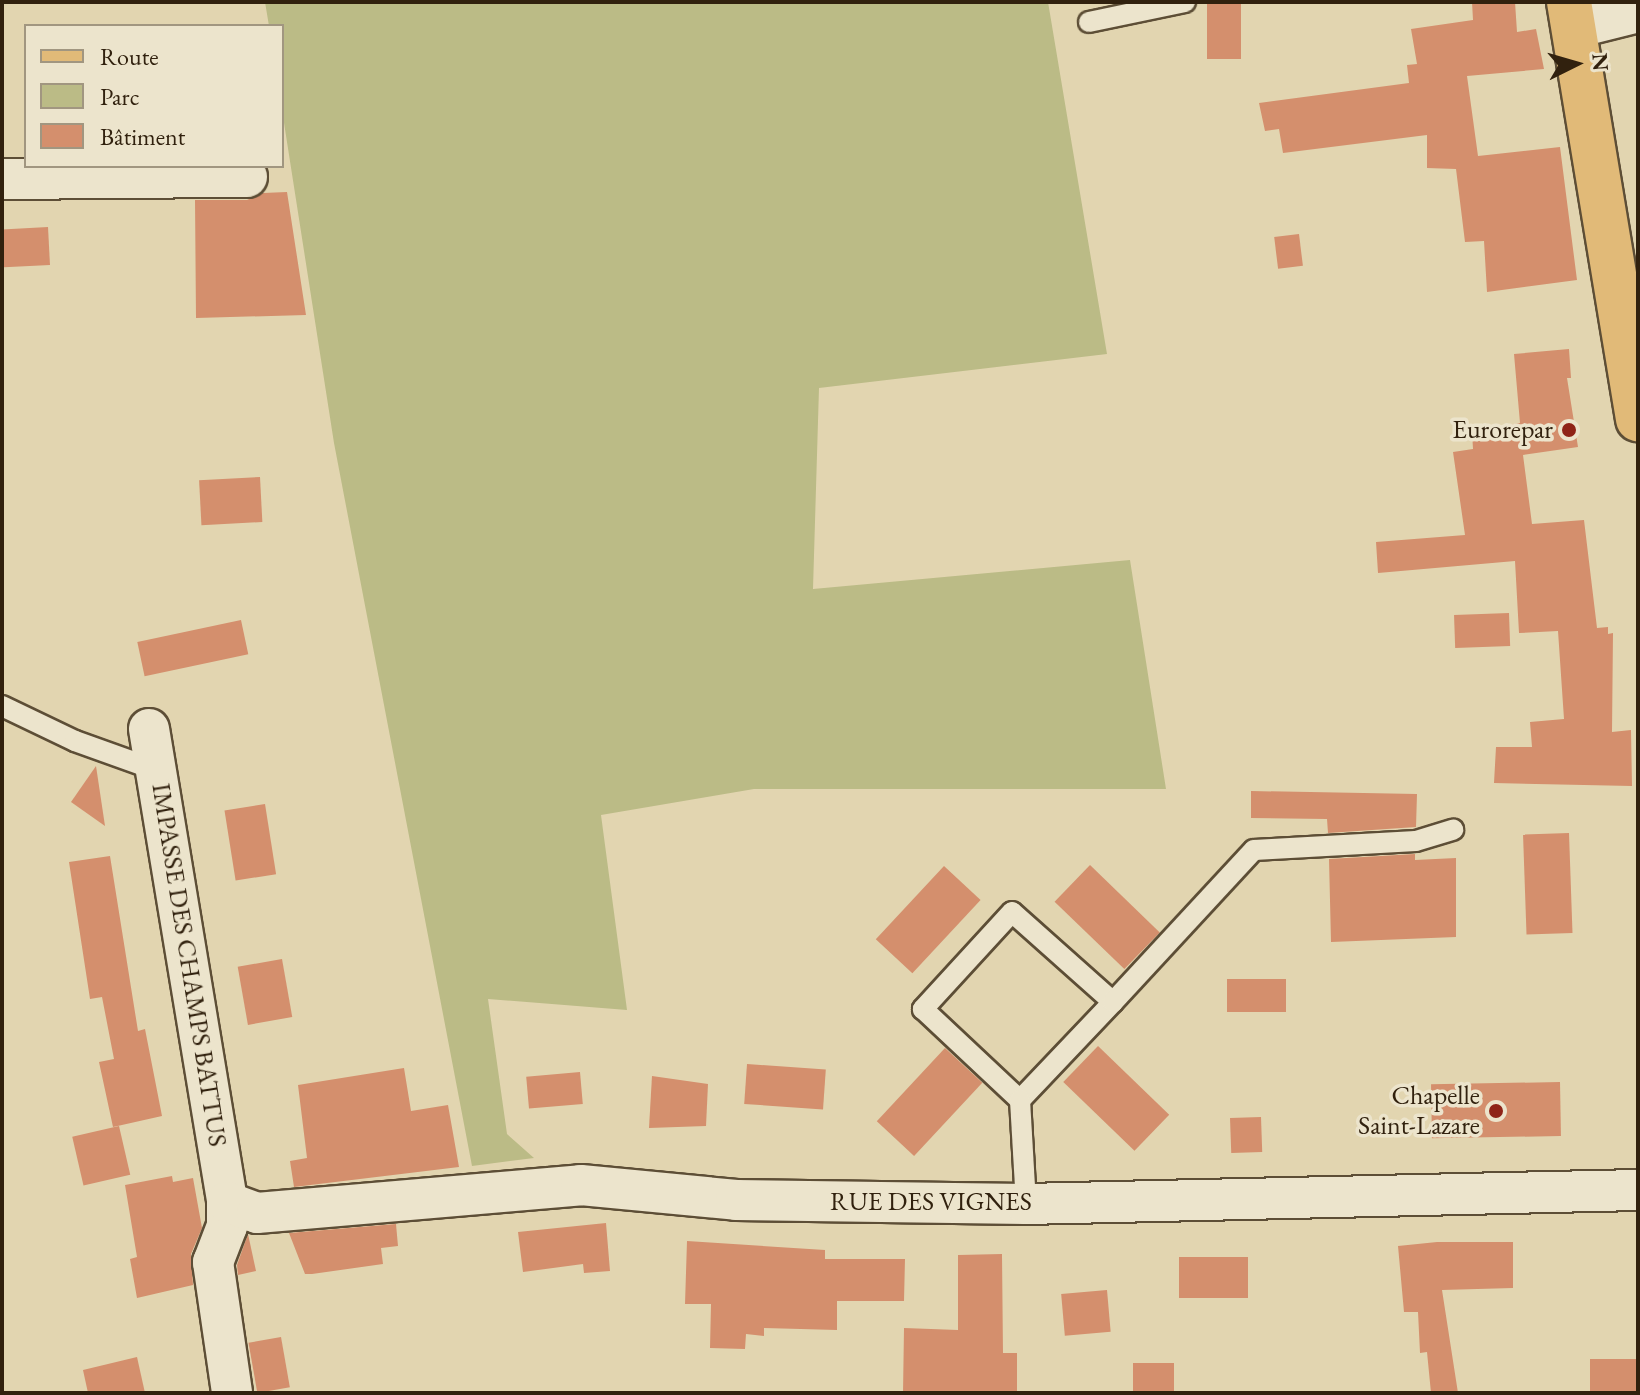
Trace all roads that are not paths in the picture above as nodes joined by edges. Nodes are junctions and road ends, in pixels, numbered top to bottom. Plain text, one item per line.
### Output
1 (1185, 2) edge
2 (1638, 12) edge
3 (1572, 15) edge
4 (1089, 22) dead end
5 (247, 177) dead end
6 (2, 179) edge
7 (1635, 361) edge
8 (1638, 419) edge
9 (2, 706) edge
10 (149, 729) dead end
11 (156, 770) junction
12 (1453, 830) dead end
13 (1113, 1002) junction
14 (1020, 1100) junction
15 (1638, 1190) edge
16 (227, 1202) junction
17 (1026, 1204) junction
18 (232, 1393) edge

1 - 4 lane
2 - 3 street
3 - 7 main road
5 - 6 street
7 - 8 main road
9 - 11 lane
10 - 11 street, IMPASSE DES CHAMPS BATTUS
11 - 16 street, IMPASSE DES CHAMPS BATTUS
12 - 13 lane
13 - 14 lane
13 - 14 lane
14 - 17 lane
15 - 17 street, RUE DES VIGNES
16 - 17 street, RUE DES VIGNES
16 - 18 street, IMPASSE DES CHAMPS BATTUS

